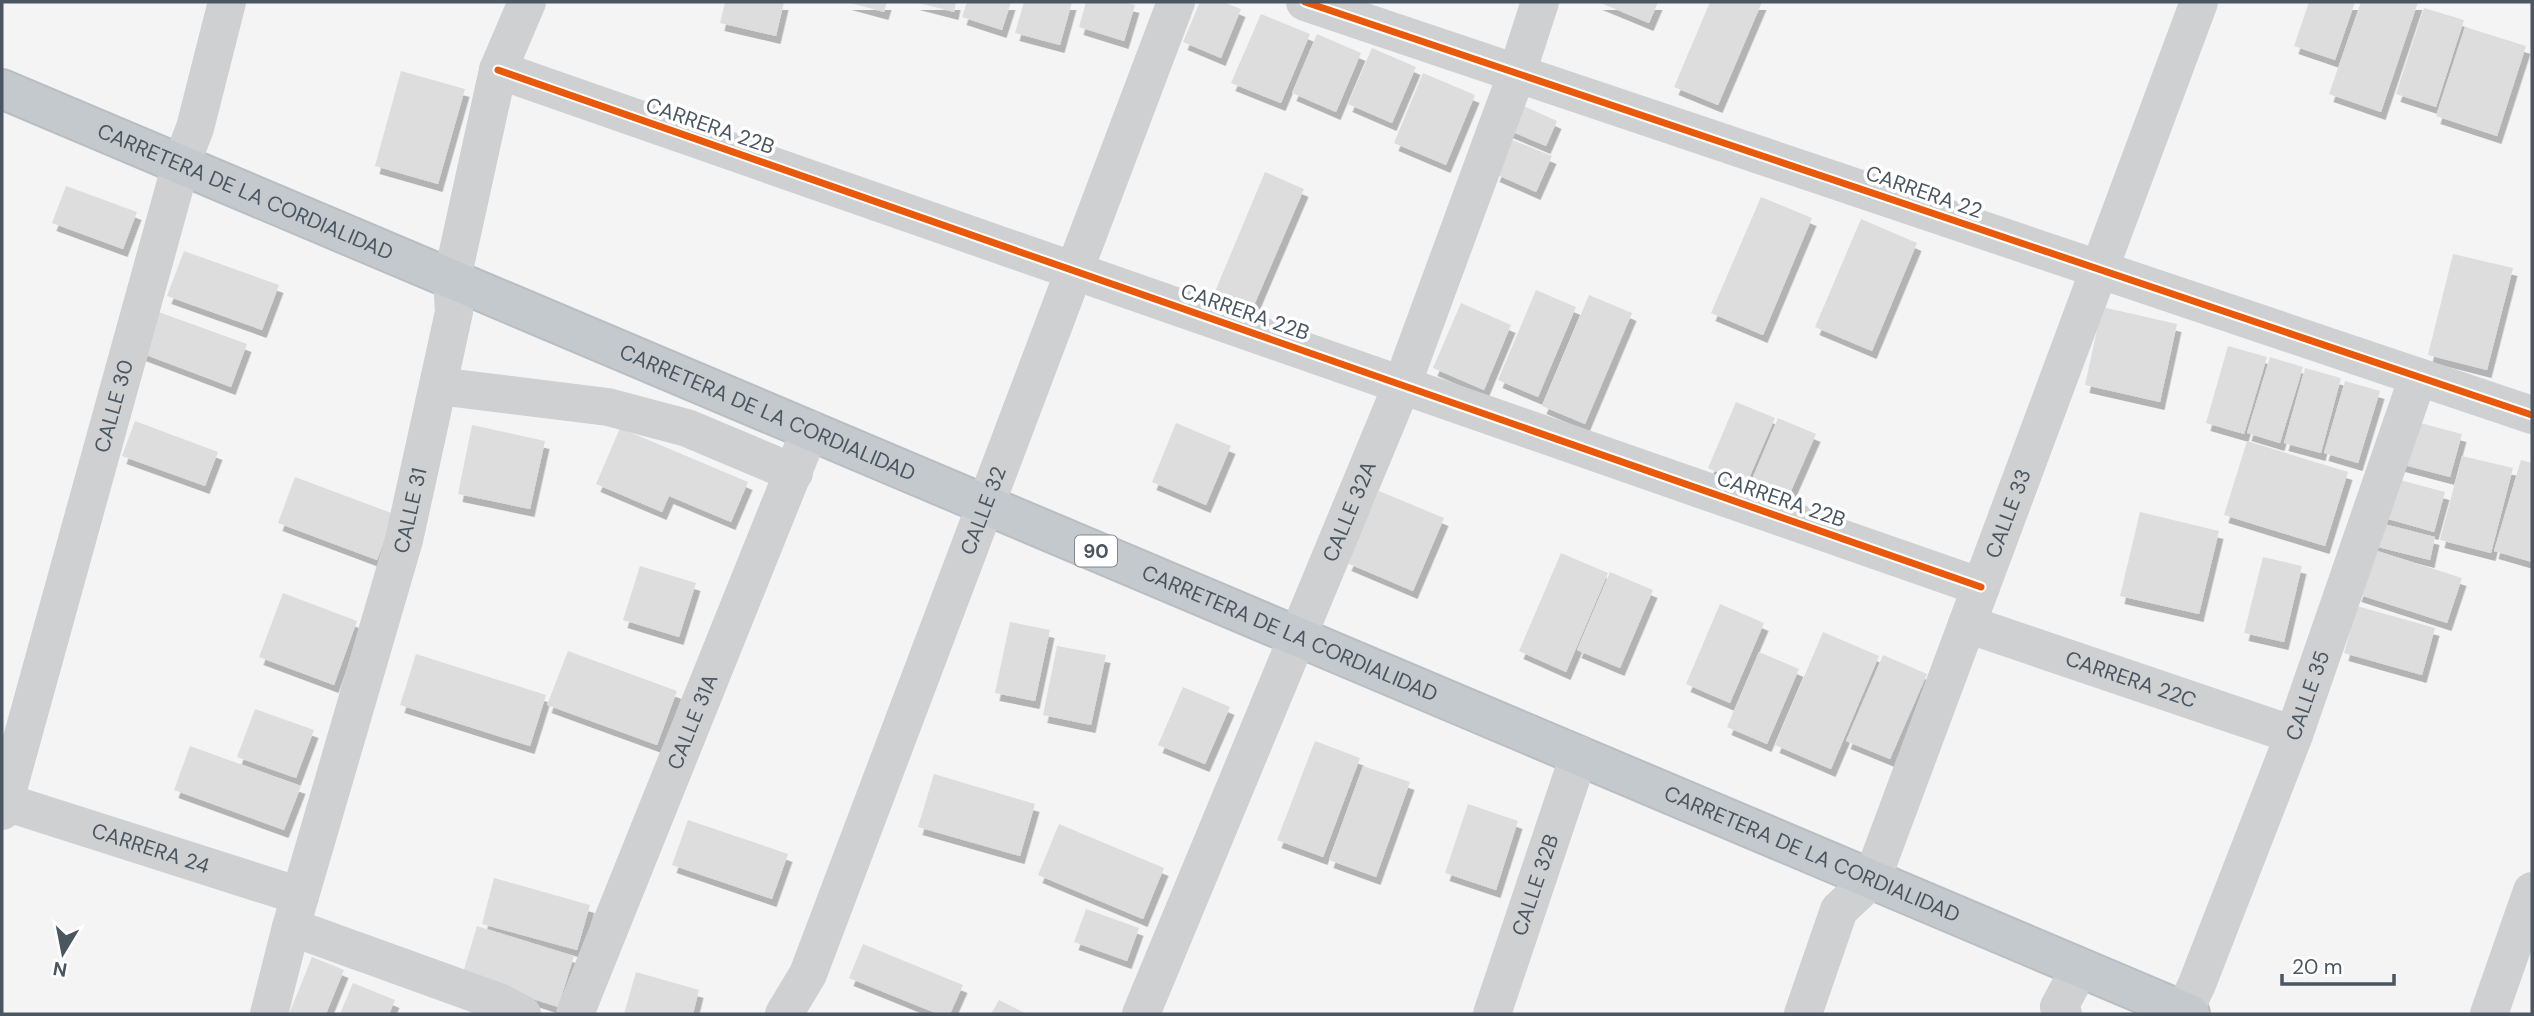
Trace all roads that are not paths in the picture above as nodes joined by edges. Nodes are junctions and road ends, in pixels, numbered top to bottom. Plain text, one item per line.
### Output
1 (227, 2) edge
2 (527, 2) edge
3 (1176, 2) edge
4 (1304, 2) edge
5 (1540, 2) edge
6 (2199, 2) edge
7 (498, 70) junction
8 (1517, 73) junction
9 (2, 89) edge
10 (181, 164) junction
11 (2099, 270) junction
12 (1074, 271) junction
13 (452, 279) junction
14 (2418, 377) junction
15 (1402, 385) junction
16 (438, 386) junction
17 (2532, 415) edge
18 (810, 430) junction
19 (794, 473) junction
20 (986, 505) junction
21 (1981, 587) junction
22 (1967, 624) junction
23 (1298, 637) junction
24 (2294, 735) junction
25 (1578, 755) junction
26 (3, 805) edge
27 (1872, 879) junction
28 (2532, 891) edge
29 (295, 912) junction
30 (2080, 968) junction
31 (2187, 1013) edge
32 (269, 1014) edge
33 (523, 1014) edge
34 (575, 1014) edge
35 (784, 1014) edge
36 (1141, 1014) edge
37 (1492, 1014) edge
38 (1803, 1014) edge
39 (2063, 1014) edge
40 (2488, 1014) edge

1 - 10 street, CALLE 30
2 - 7 street, CALLE 31
3 - 12 street, CALLE 32
4 - 8 street, CARRERA 22
5 - 8 street, CALLE 32A
6 - 11 street, CALLE 33
7 - 12 street, CARRERA 22B
7 - 13 street, CALLE 31
8 - 11 street, CARRERA 22
8 - 15 street, CALLE 32A
9 - 10 highway, CARRETERA DE LA CORDIALIDAD / 90
10 - 13 highway, CARRETERA DE LA CORDIALIDAD / 90
10 - 26 street, CALLE 30
11 - 14 street, CARRERA 22
11 - 21 street, CALLE 33
12 - 15 street, CARRERA 22B
12 - 20 street, CALLE 32
13 - 16 street, CALLE 31
13 - 18 highway, CARRETERA DE LA CORDIALIDAD / 90
14 - 17 street, CARRERA 22
14 - 24 street, CALLE 35
15 - 21 street, CARRERA 22B
15 - 23 street, CALLE 32A
16 - 19 street
16 - 29 street, CALLE 31
18 - 19 street, CALLE 31A
18 - 20 highway, CARRETERA DE LA CORDIALIDAD / 90
19 - 34 street, CALLE 31A
20 - 23 highway, CARRETERA DE LA CORDIALIDAD / 90
20 - 35 street, CALLE 32
21 - 22 street, CALLE 33
22 - 24 street, CARRERA 22C
22 - 27 street, CALLE 33
23 - 25 highway, CARRETERA DE LA CORDIALIDAD / 90
23 - 36 street, CALLE 32A
24 - 31 street, CALLE 35
25 - 27 highway, CARRETERA DE LA CORDIALIDAD / 90
25 - 37 street, CALLE 32B
26 - 29 street, CARRERA 24
27 - 30 highway, CARRETERA DE LA CORDIALIDAD / 90
27 - 38 street, CALLE 33
28 - 40 street
29 - 32 street, CALLE 31
29 - 33 street, CARRERA 24
30 - 31 highway, CARRETERA DE LA CORDIALIDAD / 90
30 - 39 street

